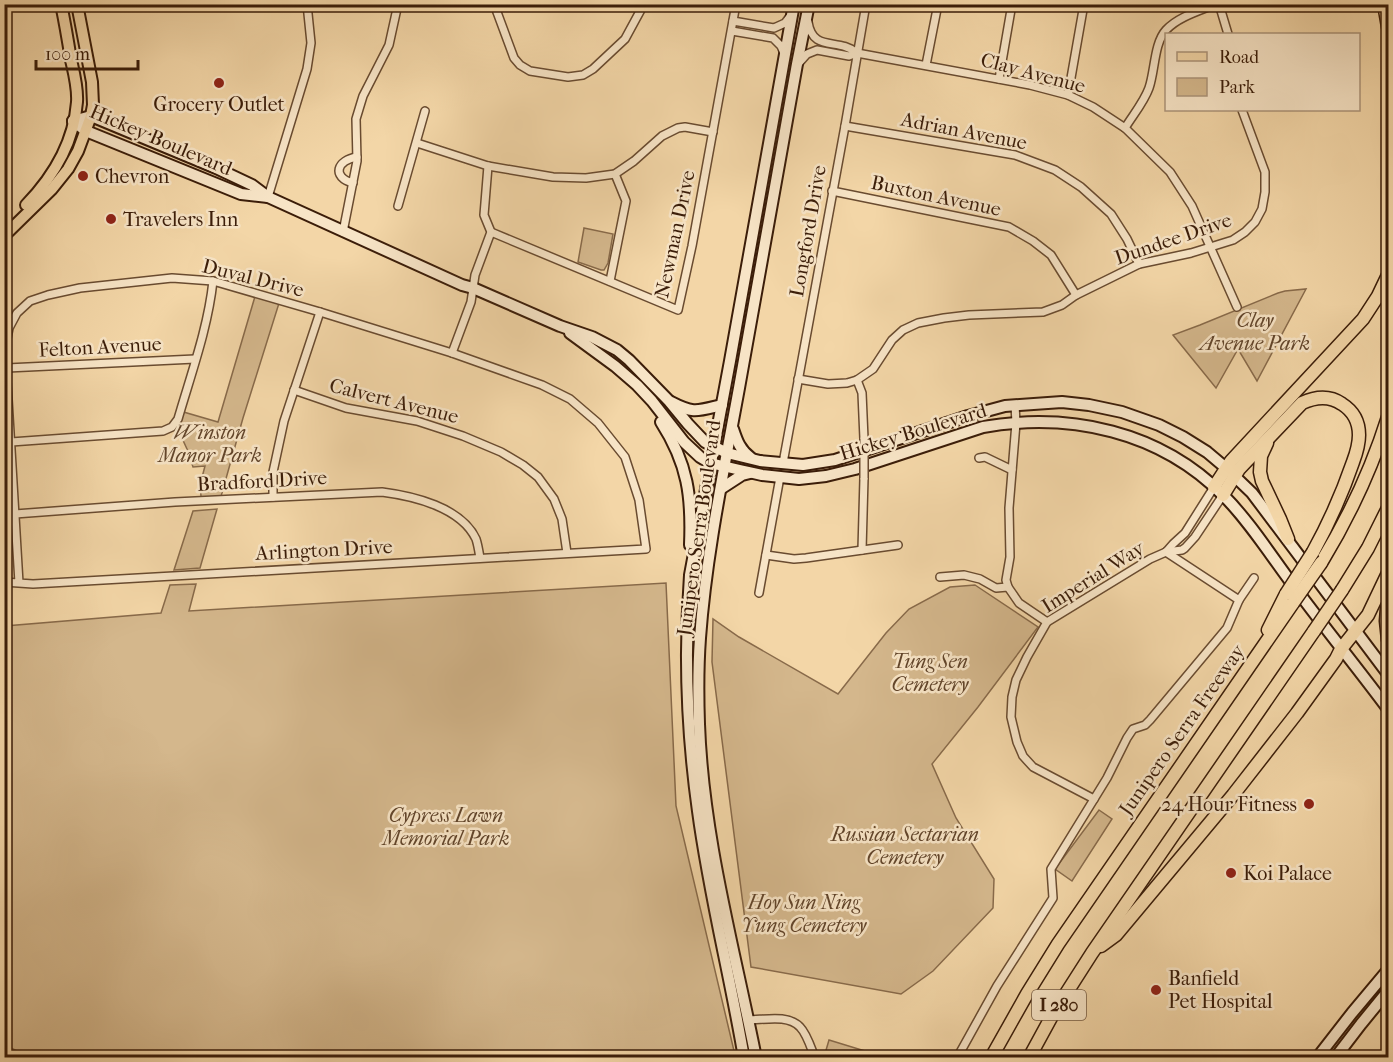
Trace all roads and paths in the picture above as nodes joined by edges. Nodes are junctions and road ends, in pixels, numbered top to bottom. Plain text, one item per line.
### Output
1 (61, 4) edge
2 (77, 4) edge
3 (307, 4) edge
4 (398, 4) edge
5 (494, 4) edge
6 (644, 4) edge
7 (736, 4) edge
8 (809, 4) edge
9 (866, 4) edge
10 (938, 4) edge
11 (1012, 4) edge
12 (1084, 4) edge
13 (1217, 4) edge
14 (1384, 4) edge
15 (793, 9) edge
16 (807, 16) junction
17 (734, 21) junction
18 (1389, 27) edge
19 (732, 31) junction
20 (1228, 33) edge
21 (857, 53) junction
22 (785, 56) junction
23 (797, 64) junction
24 (927, 65) junction
25 (999, 79) junction
26 (1068, 95) junction
27 (425, 111) dead end
28 (1242, 111) edge
29 (91, 116) junction
30 (73, 121) junction
31 (845, 126) junction
32 (1125, 128) junction
33 (86, 131) junction
34 (713, 132) junction
35 (417, 143) junction
36 (357, 157) junction
37 (488, 166) junction
38 (615, 174) junction
39 (353, 183) junction
40 (832, 191) junction
41 (268, 197) junction
42 (398, 206) dead end
43 (4, 226) edge
44 (343, 232) junction
45 (490, 232) junction
46 (4, 236) edge
47 (1210, 247) junction
48 (1139, 264) junction
49 (1389, 275) edge
50 (213, 281) junction
51 (610, 281) junction
52 (473, 288) junction
53 (1076, 295) junction
54 (1238, 307) dead end
55 (320, 312) junction
56 (560, 326) junction
57 (452, 353) junction
58 (195, 359) junction
59 (7, 368) junction
60 (798, 379) junction
61 (857, 380) junction
62 (294, 390) junction
63 (647, 396) junction
64 (669, 401) junction
65 (722, 405) junction
66 (1015, 405) junction
67 (1389, 417) edge
68 (1016, 423) junction
69 (732, 425) junction
70 (1275, 431) junction
71 (11, 442) junction
72 (713, 447) junction
73 (727, 453) junction
74 (979, 458) dead end
75 (754, 459) junction
76 (710, 463) junction
77 (783, 463) junction
78 (725, 466) junction
79 (1012, 470) junction
80 (750, 472) junction
81 (1230, 472) junction
82 (780, 477) junction
83 (722, 488) junction
84 (1219, 491) junction
85 (273, 497) junction
86 (1389, 508) edge
87 (15, 514) junction
88 (1288, 539) junction
89 (898, 545) dead end
90 (646, 549) joint
91 (862, 550) junction
92 (1166, 552) junction
93 (567, 553) junction
94 (766, 555) junction
95 (480, 558) junction
96 (1389, 573) edge
97 (690, 575) junction
98 (940, 577) dead end
99 (1254, 578) dead end
100 (4, 582) edge
101 (19, 583) junction
102 (1008, 587) junction
103 (759, 593) dead end
104 (1389, 595) edge
105 (1290, 598) junction
106 (1239, 600) junction
107 (1047, 622) junction
108 (1356, 631) junction
109 (1389, 640) edge
110 (1341, 649) junction
111 (1389, 674) edge
112 (1389, 709) edge
113 (1094, 799) junction
114 (1092, 953) junction
115 (1389, 970) edge
116 (1389, 991) edge
117 (748, 1020) junction
118 (744, 1058) edge
119 (756, 1058) edge
120 (814, 1058) edge
121 (957, 1058) edge
122 (992, 1058) edge
123 (1029, 1058) edge
124 (1317, 1058) edge
125 (1335, 1058) edge

1 - 30 main road
2 - 29 main road
3 - 41 street
4 - 36 street
5 - 6 street
7 - 17 street, Newman Drive
8 - 16 main road, Junipero Serra Boulevard
9 - 21 street, Longford Drive
10 - 24 street
11 - 25 street
12 - 26 street
13 - 20 street
13 - 32 street
14 - 18 highway
15 - 17 street
15 - 22 main road, Junipero Serra Boulevard
16 - 21 street, Clay Avenue
16 - 23 main road, Junipero Serra Boulevard
17 - 19 street, Newman Drive
19 - 22 street
19 - 34 street, Newman Drive
21 - 23 street, Clay Avenue
21 - 24 street, Clay Avenue
21 - 31 street, Longford Drive
22 - 65 main road, Junipero Serra Boulevard
23 - 69 main road, Junipero Serra Boulevard
24 - 25 street, Clay Avenue
25 - 26 street, Clay Avenue
26 - 32 street, Clay Avenue
27 - 35 street
28 - 47 street, Dundee Drive
29 - 30 main road, Hickey Boulevard
29 - 33 main road
29 - 41 main road, Hickey Boulevard
30 - 33 main road, Hickey Boulevard
30 - 43 main road
31 - 40 street, Longford Drive
31 - 48 street, Adrian Avenue
32 - 47 street, Clay Avenue
33 - 41 main road, Hickey Boulevard
33 - 46 main road
34 - 38 street
34 - 51 street, Newman Drive
35 - 37 street
35 - 42 street
36 - 39 street
36 - 39 street
37 - 38 street
37 - 45 street
38 - 51 street
39 - 44 street
40 - 53 street, Buxton Avenue
40 - 60 street, Longford Drive
41 - 44 main road, Hickey Boulevard
44 - 52 main road, Hickey Boulevard
45 - 51 street, Newman Drive
45 - 52 street
47 - 48 street, Dundee Drive
47 - 54 street, Clay Avenue
48 - 53 street, Dundee Drive
49 - 81 highway
50 - 55 street, Duval Drive
50 - 58 street
50 - 59 street, Duval Drive
52 - 56 main road, Hickey Boulevard
52 - 57 street
53 - 61 street, Dundee Drive
55 - 57 street, Duval Drive
55 - 62 street
56 - 63 main road, Hickey Boulevard
56 - 64 main road, Hickey Boulevard
57 - 90 street, Duval Drive
58 - 59 street, Felton Avenue
58 - 71 street
59 - 71 street, Duval Drive
60 - 61 street
60 - 77 street, Longford Drive
61 - 91 street, bridge
62 - 85 street
62 - 93 street, Calvert Avenue
63 - 76 main road, Hickey Boulevard
63 - 97 main road
64 - 65 main road
64 - 72 main road, Hickey Boulevard
65 - 72 main road, Junipero Serra Boulevard
66 - 68 street
66 - 77 main road, Hickey Boulevard
66 - 81 main road, Hickey Boulevard
67 - 105 highway, Junipero Serra Freeway / I 280, bridge
68 - 79 street
68 - 82 main road, Hickey Boulevard
68 - 84 main road, Hickey Boulevard
69 - 73 main road, Junipero Serra Boulevard
69 - 75 main road
70 - 81 highway
70 - 88 highway
70 - 105 highway, bridge
71 - 87 street, Duval Drive
72 - 73 main road, Hickey Boulevard
72 - 76 main road, Junipero Serra Boulevard
73 - 75 main road, Hickey Boulevard
73 - 78 main road, Junipero Serra Boulevard
74 - 79 street
75 - 77 main road, Hickey Boulevard
76 - 78 main road, Hickey Boulevard
76 - 97 main road, Junipero Serra Boulevard
78 - 80 main road, Hickey Boulevard
78 - 83 main road, Junipero Serra Boulevard
79 - 102 street
80 - 82 main road, Hickey Boulevard
80 - 83 main road
81 - 84 highway
81 - 88 main road, Hickey Boulevard
82 - 94 street
83 - 117 main road, Junipero Serra Boulevard
84 - 92 street, Imperial Way
84 - 92 street, Imperial Way
84 - 110 main road, Hickey Boulevard
85 - 87 street, Bradford Drive
85 - 95 street, Bradford Drive
86 - 114 highway, I 280, bridge
87 - 101 street, Duval Drive
88 - 108 main road, Hickey Boulevard
89 - 91 street
90 - 93 street, Arlington Drive
91 - 94 street
92 - 106 street
92 - 107 street, Imperial Way
93 - 95 street, Arlington Drive
94 - 103 street
95 - 101 street, Arlington Drive
96 - 108 highway
97 - 118 main road, Junipero Serra Boulevard
98 - 102 street
99 - 106 street
100 - 101 street, Arlington Drive
102 - 107 street
104 - 109 highway
105 - 122 highway, Junipero Serra Freeway / I 280
106 - 113 street
107 - 113 street, Imperial Way
108 - 110 highway
108 - 111 main road, Hickey Boulevard
110 - 112 main road, Hickey Boulevard
110 - 114 highway
113 - 121 street
114 - 123 highway, I 280
115 - 124 main road
116 - 125 main road
117 - 119 main road, Junipero Serra Boulevard
117 - 120 street

